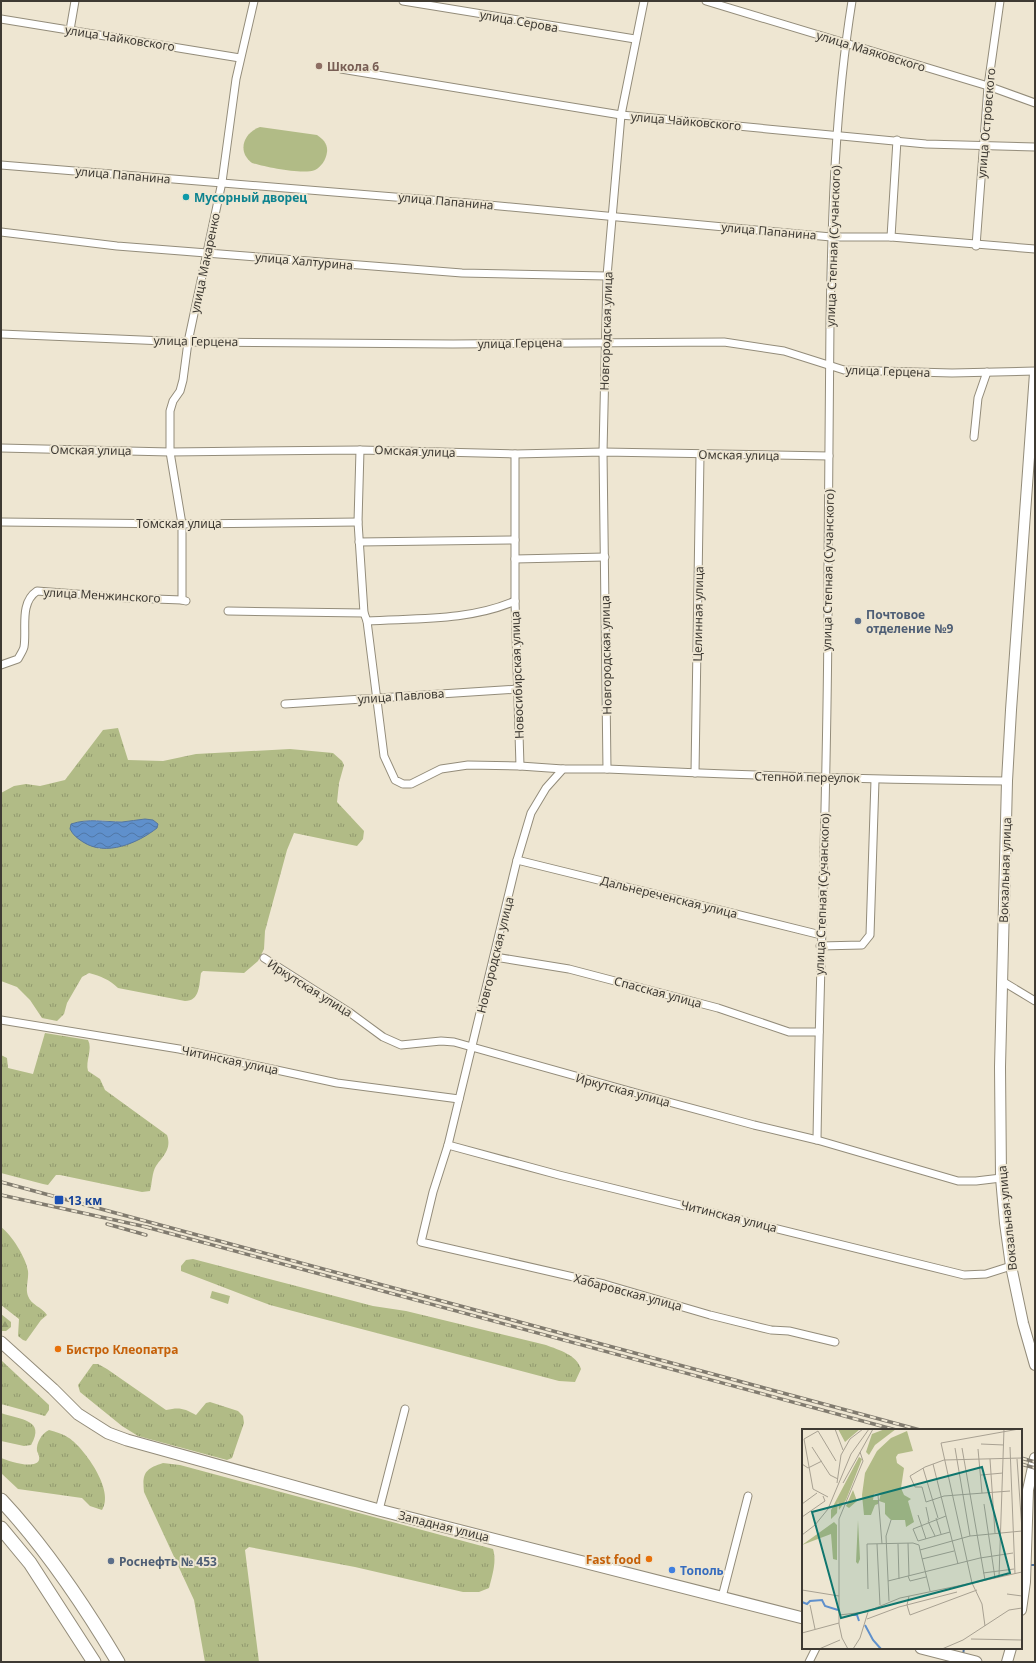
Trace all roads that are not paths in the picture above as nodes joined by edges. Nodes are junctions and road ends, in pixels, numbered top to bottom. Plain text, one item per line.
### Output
1 (75, 1) edge
2 (254, 1) edge
3 (404, 1) edge
4 (644, 1) edge
5 (706, 1) edge
6 (852, 1) edge
7 (1000, 1) edge
8 (1, 19) edge
9 (70, 30) junction
10 (635, 39) junction
11 (845, 43) junction
12 (240, 58) junction
13 (341, 69) dead end
14 (988, 86) junction
15 (1035, 103) edge
16 (621, 115) junction
17 (837, 134) junction
18 (897, 140) junction
19 (984, 144) junction
20 (1035, 146) edge
21 (1, 165) edge
22 (222, 182) junction
23 (612, 216) junction
24 (1, 232) edge
25 (831, 237) junction
26 (891, 238) junction
27 (976, 246) junction
28 (1035, 249) edge
29 (208, 253) junction
30 (607, 276) junction
31 (1, 334) edge
32 (188, 342) junction
33 (606, 342) junction
34 (830, 366) junction
35 (987, 372) junction
36 (1035, 372) edge
37 (974, 437) dead end
38 (1, 448) edge
39 (360, 450) junction
40 (170, 452) junction
41 (603, 452) junction
42 (515, 454) junction
43 (700, 455) junction
44 (829, 456) junction
45 (1, 522) edge
46 (358, 522) junction
47 (182, 524) junction
48 (515, 540) junction
49 (359, 542) junction
50 (605, 557) junction
51 (515, 558) junction
52 (184, 600) joint
53 (515, 601) junction
54 (228, 612) dead end
55 (364, 612) junction
56 (367, 621) junction
57 (1, 665) edge
58 (518, 689) junction
59 (376, 698) junction
60 (285, 704) dead end
61 (520, 766) junction
62 (563, 769) junction
63 (607, 769) junction
64 (695, 773) junction
65 (826, 777) junction
66 (875, 780) junction
67 (1007, 782) junction
68 (517, 860) junction
69 (820, 935) junction
70 (820, 946) junction
71 (495, 957) junction
72 (264, 958) dead end
73 (1002, 980) junction
74 (1035, 1001) edge
75 (1, 1020) edge
76 (819, 1032) junction
77 (472, 1046) junction
78 (459, 1099) junction
79 (818, 1140) junction
80 (448, 1145) junction
81 (1001, 1178) junction
82 (421, 1242) joint
83 (1011, 1266) junction
84 (1, 1342) edge
85 (835, 1342) dead end
86 (1035, 1365) edge
87 (405, 1409) dead end
88 (1035, 1458) edge
89 (748, 1496) dead end
90 (1, 1500) edge
91 (379, 1510) junction
92 (1, 1528) edge
93 (722, 1597) junction
94 (1022, 1603) edge
95 (802, 1618) edge
96 (816, 1649) edge
97 (925, 1649) edge
98 (1011, 1649) edge
99 (94, 1662) edge
100 (118, 1662) edge
101 (809, 1662) edge
102 (975, 1662) edge
103 (1007, 1662) edge

1 - 9 street
2 - 12 street, улица Макаренко
3 - 10 street, улица Серова
4 - 10 street, Новгородская улица
5 - 11 street, улица Маяковского
6 - 11 street, улица Степная (Сучанского)
7 - 14 street, улица Островского
8 - 9 street, улица Чайковского
9 - 12 street, улица Чайковского
10 - 16 street, Новгородская улица
11 - 14 street, улица Маяковского
11 - 17 street, улица Степная (Сучанского)
12 - 22 street, улица Макаренко
13 - 16 street, улица Чайковского
14 - 15 street, улица Маяковского
14 - 19 street, улица Островского
16 - 17 street, улица Чайковского
16 - 23 street, Новгородская улица
17 - 18 street, улица Чайковского
17 - 25 street, улица Степная (Сучанского)
18 - 19 street, улица Чайковского
18 - 26 street
19 - 20 street, улица Чайковского
19 - 27 street, улица Островского
21 - 22 street, улица Папанина
22 - 23 street, улица Папанина
22 - 29 street, улица Макаренко
23 - 25 street, улица Папанина
23 - 30 street, Новгородская улица
24 - 29 street, улица Халтурина
25 - 26 street, улица Папанина
25 - 34 street, улица Степная (Сучанского)
26 - 27 street, улица Папанина
27 - 28 street, улица Папанина
29 - 30 street, улица Халтурина
29 - 32 street, улица Макаренко
30 - 33 street, Новгородская улица
31 - 32 street, улица Герцена
32 - 33 street, улица Герцена
32 - 40 street, улица Макаренко
33 - 34 street, улица Герцена
33 - 41 street, Новгородская улица
34 - 35 street, улица Герцена
34 - 44 street, улица Степная (Сучанского)
35 - 36 street, улица Герцена
35 - 37 street
36 - 67 main road, Вокзальная улица
38 - 40 street, Омская улица
39 - 40 street, Омская улица
39 - 42 street, Омская улица
39 - 46 street
40 - 47 street, улица Макаренко
41 - 42 street, Омская улица
41 - 43 street, Омская улица
41 - 50 street, Новгородская улица
42 - 48 street, Новосибирская улица
43 - 44 street, Омская улица
43 - 64 street, Целинная улица
44 - 65 street, улица Степная (Сучанского)
45 - 47 street, Томская улица
46 - 47 street, Томская улица
46 - 49 street
47 - 52 street, улица Макаренко
48 - 49 street
48 - 51 street, Новосибирская улица
49 - 55 street
50 - 51 street
50 - 63 street, Новгородская улица
51 - 53 street, Новосибирская улица
52 - 57 street, улица Менжинского
53 - 56 street
53 - 58 street, Новосибирская улица
54 - 55 street
55 - 56 street
56 - 59 street
58 - 59 street, улица Павлова
58 - 61 street, Новосибирская улица
59 - 60 street, улица Павлова
59 - 61 street
61 - 62 street
62 - 63 street
62 - 68 street, Новгородская улица
63 - 64 street, Степной переулок
64 - 65 street, Степной переулок
65 - 66 street, Степной переулок
65 - 69 street, улица Степная (Сучанского)
66 - 67 street, Степной переулок
66 - 70 street
67 - 73 main road, Вокзальная улица
68 - 69 street, Дальнереченская улица
68 - 71 street, Новгородская улица
69 - 70 street, улица Степная (Сучанского)
70 - 76 street, улица Степная (Сучанского)
71 - 76 street, Спасская улица
71 - 77 street, Новгородская улица
72 - 77 street, Иркутская улица
73 - 74 street
73 - 81 main road, Вокзальная улица
75 - 78 street, Читинская улица
76 - 79 street, улица Степная (Сучанского)
77 - 78 street, Новгородская улица
77 - 79 street, Иркутская улица
78 - 80 street, Новгородская улица
79 - 81 street, Иркутская улица
80 - 82 street, Новгородская улица
80 - 83 street, Читинская улица
81 - 83 main road, Вокзальная улица
82 - 85 street, Хабаровская улица
83 - 86 main road, Вокзальная улица
84 - 91 main road, Западная улица
87 - 91 street
88 - 94 main road
89 - 93 street
90 - 100 highway
91 - 93 main road, Западная улица
92 - 99 highway
93 - 95 main road, Западная улица
96 - 101 street
97 - 102 main road
98 - 103 main road

